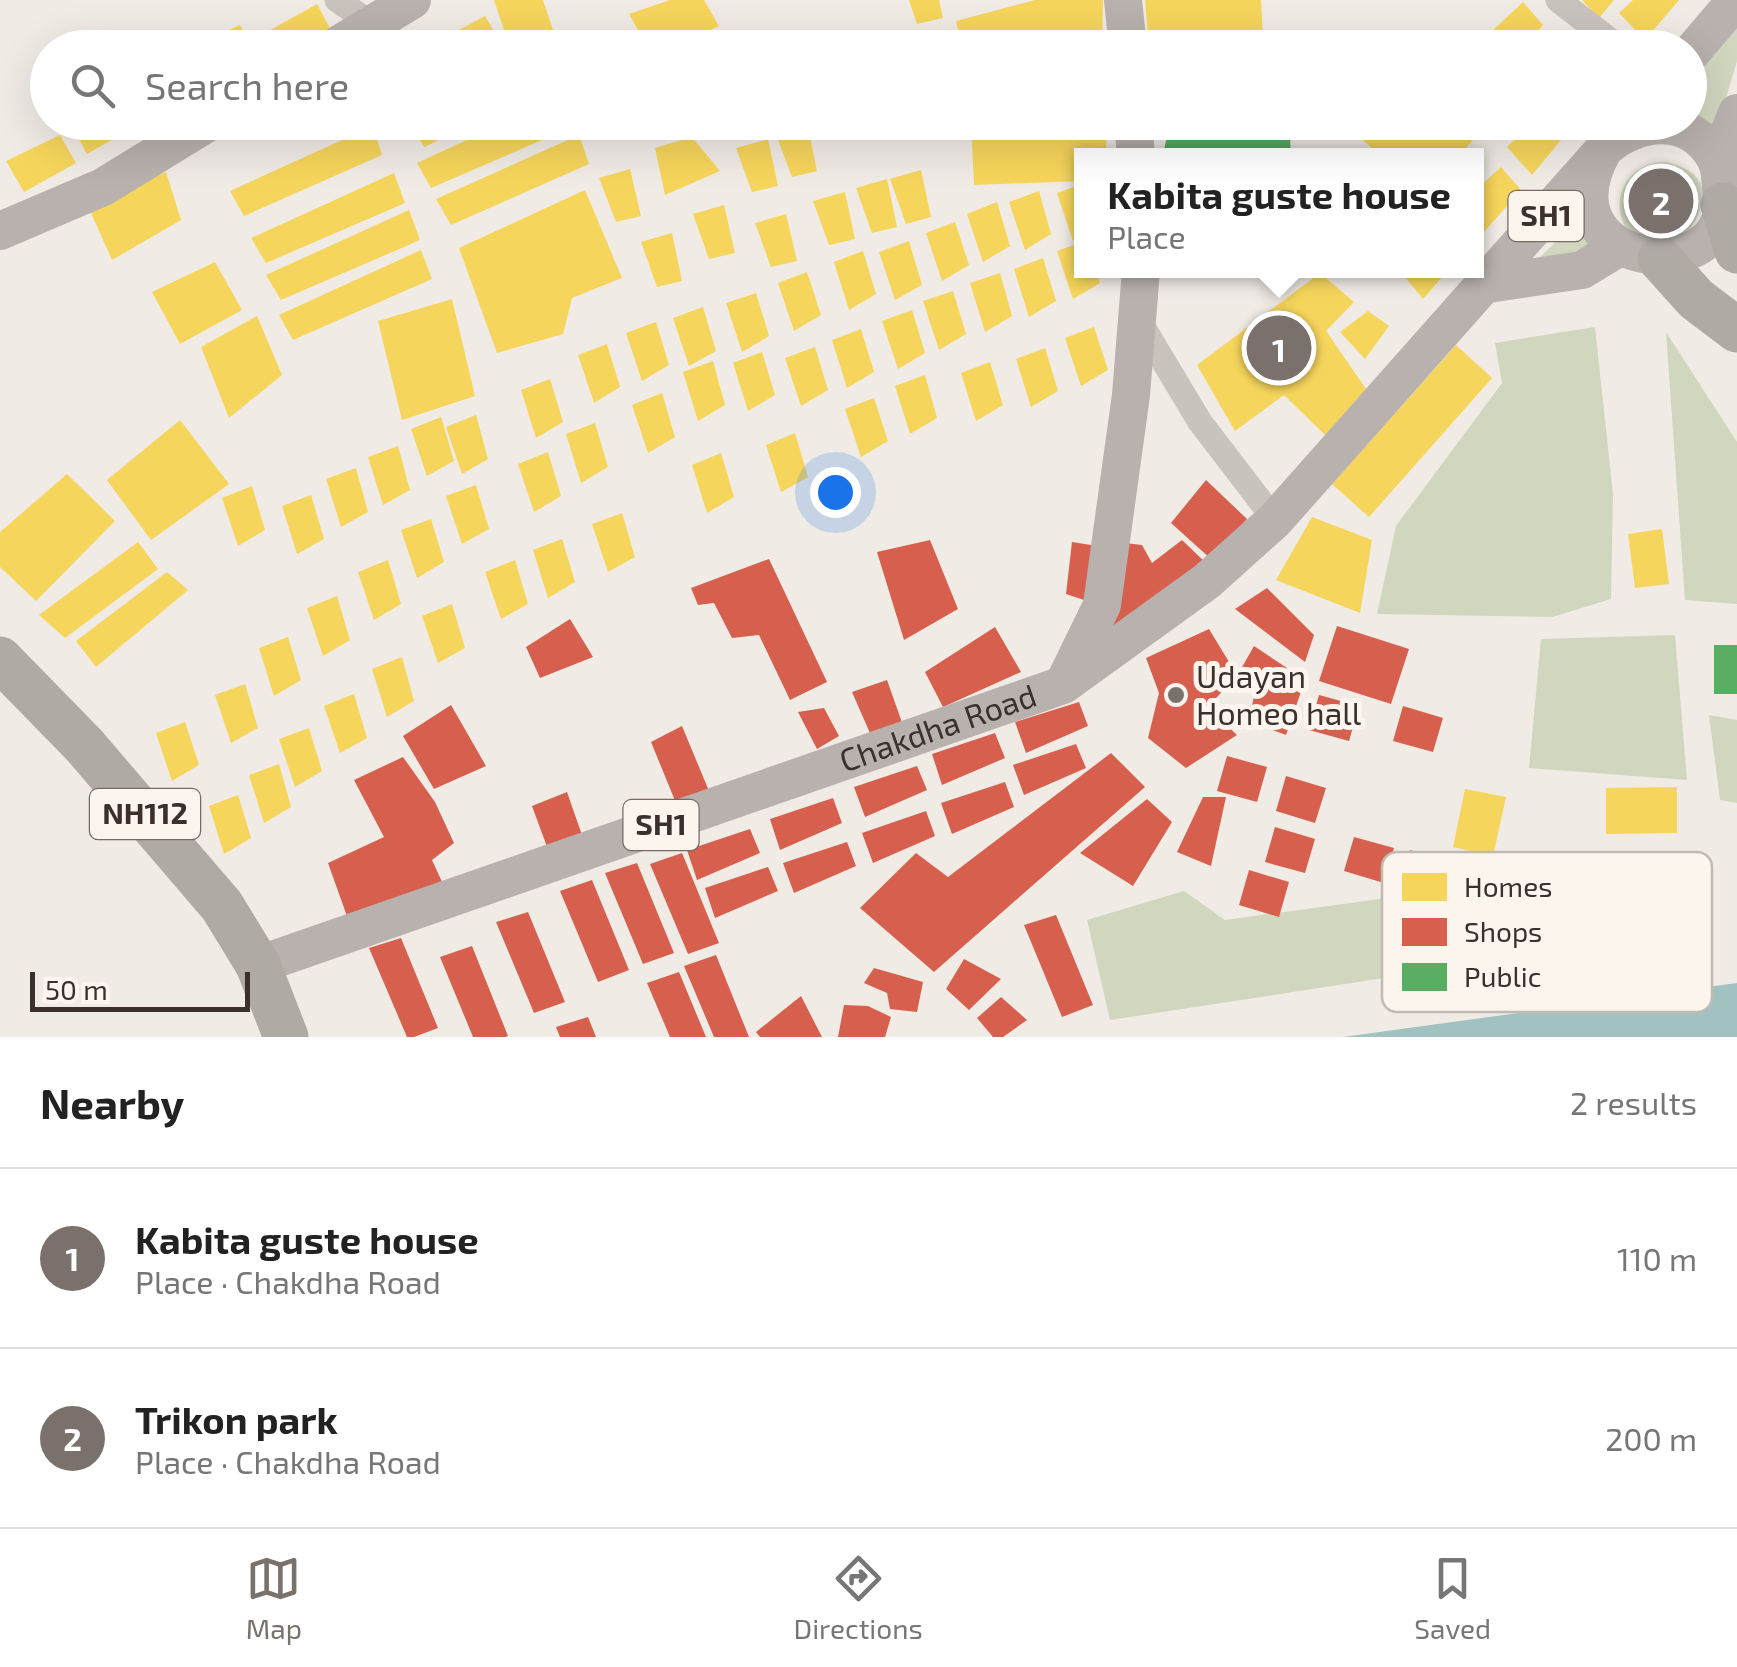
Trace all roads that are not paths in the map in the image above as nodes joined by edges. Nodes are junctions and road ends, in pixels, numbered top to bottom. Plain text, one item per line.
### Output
1 (337, 0) edge
2 (412, 0) edge
3 (1123, 0) edge
4 (1558, 0) edge
5 (1736, 0) edge
6 (372, 24) junction
7 (362, 30) edge
8 (1126, 30) edge
9 (1597, 30) edge
10 (1707, 34) edge
11 (1737, 114) edge
12 (180, 140) edge
13 (1615, 140) edge
14 (1615, 140) edge
15 (1699, 140) edge
16 (1718, 161) junction
17 (1723, 206) junction
18 (0, 232) edge
19 (1737, 251) edge
20 (1639, 254) junction
21 (1140, 278) edge
22 (1488, 284) junction
23 (1137, 317) junction
24 (1737, 330) edge
25 (1275, 520) junction
26 (0, 659) edge
27 (1063, 685) junction
28 (258, 966) junction
29 (286, 1037) edge

1 - 6 street
2 - 6 main road
3 - 8 main road
4 - 9 street
5 - 10 main road
6 - 7 main road
11 - 16 main road
12 - 18 main road
13 - 20 main road, SH1
14 - 22 main road, Chakdha Road / SH1
15 - 16 main road
16 - 17 main road
17 - 19 highway
17 - 20 main road, SH1
20 - 22 main road, SH1
20 - 24 highway
21 - 23 main road
22 - 25 main road, Chakdha Road / SH1
23 - 25 street
23 - 27 main road
25 - 27 main road, Chakdha Road / SH1
26 - 28 highway, NH112
27 - 28 main road, Chakdha Road / SH1
28 - 29 highway, NH112

